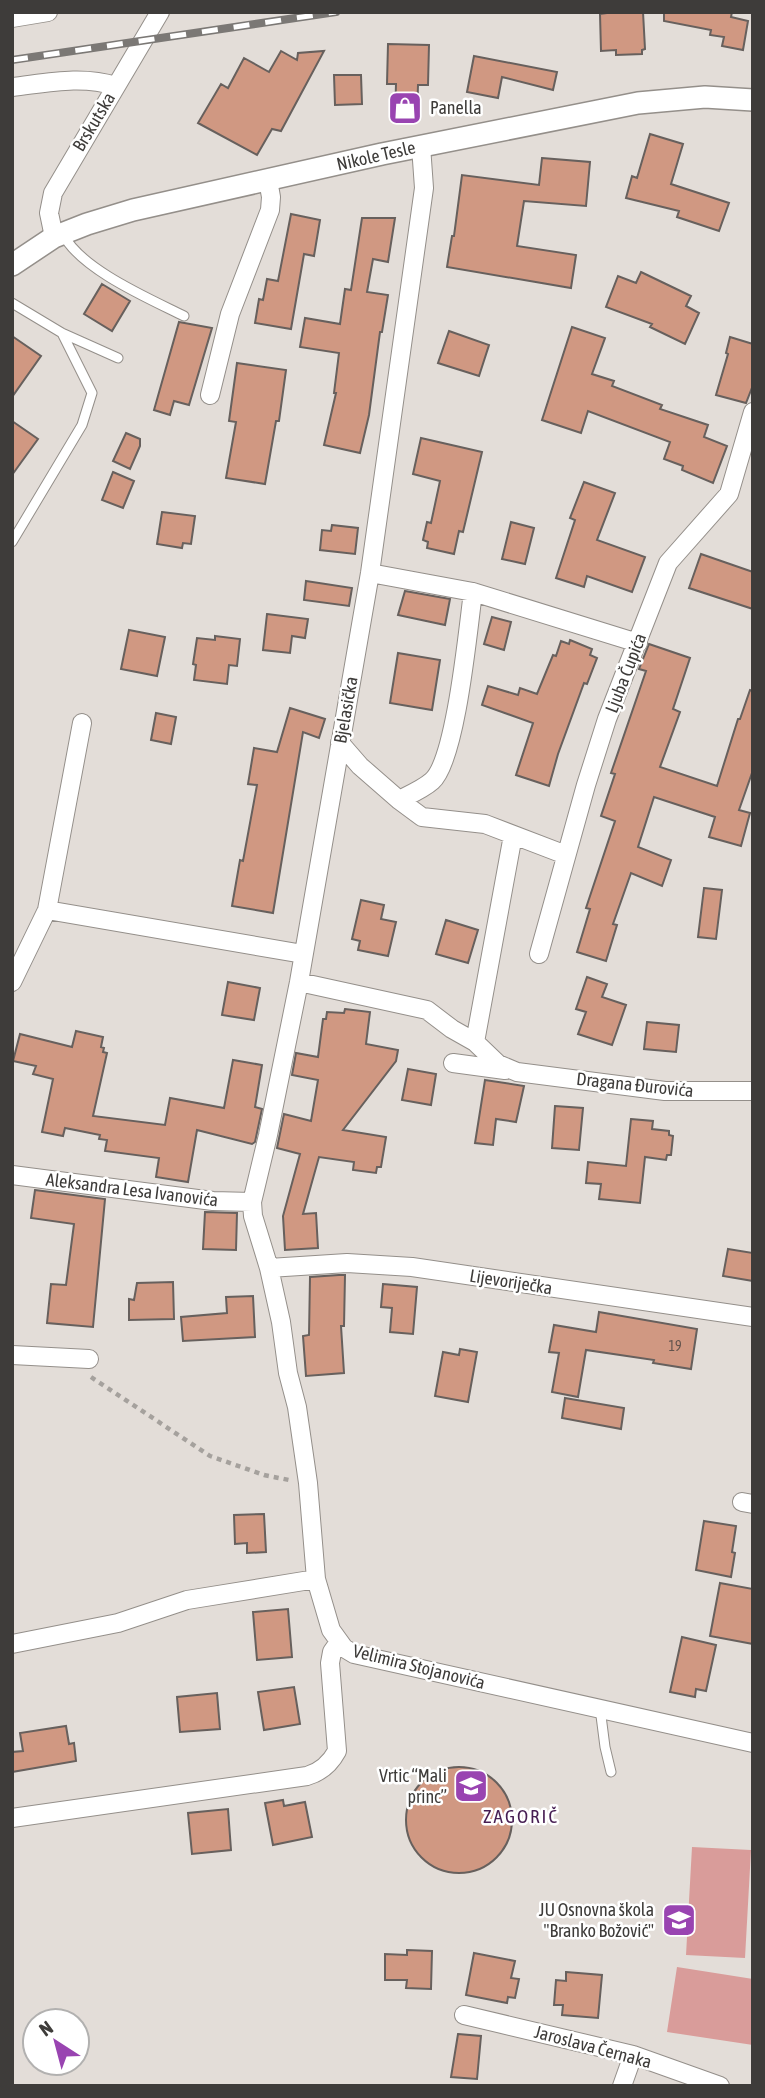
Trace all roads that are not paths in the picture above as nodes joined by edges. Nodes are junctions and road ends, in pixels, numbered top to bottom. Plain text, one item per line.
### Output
1 (48, 12) edge
2 (160, 12) edge
3 (12, 18) edge
4 (116, 86) junction
5 (12, 87) edge
6 (753, 100) edge
7 (421, 146) junction
8 (268, 180) junction
9 (58, 235) junction
10 (12, 265) edge
11 (12, 303) edge
12 (184, 316) dead end
13 (62, 333) junction
14 (118, 358) dead end
15 (210, 395) dead end
16 (753, 412) edge
17 (12, 542) edge
18 (370, 573) junction
19 (473, 592) junction
20 (638, 643) junction
21 (82, 723) dead end
22 (340, 743) junction
23 (399, 800) junction
24 (513, 835) junction
25 (566, 855) junction
26 (47, 910) junction
27 (303, 954) junction
28 (539, 954) dead end
29 (12, 982) edge
30 (299, 982) junction
31 (475, 1042) junction
32 (453, 1063) dead end
33 (517, 1072) junction
34 (753, 1091) edge
35 (12, 1175) edge
36 (252, 1202) junction
37 (269, 1268) junction
38 (753, 1317) edge
39 (12, 1355) edge
40 (89, 1359) road end
41 (316, 1579) junction
42 (339, 1642) junction
43 (12, 1644) edge
44 (600, 1708) junction
45 (753, 1743) edge
46 (611, 1772) dead end
47 (12, 1818) edge
48 (464, 2015) dead end
49 (633, 2055) junction
50 (622, 2086) edge
51 (720, 2086) edge

1 - 3 street
2 - 4 street, Brskutska
4 - 5 street
4 - 9 street, Brskutska
6 - 7 street, Nikole Tesle
7 - 8 street, Nikole Tesle
7 - 18 street, Bjelasička
8 - 9 street, Nikole Tesle
8 - 15 street
9 - 10 street, Nikole Tesle
9 - 12 lane
11 - 13 lane
13 - 14 lane
13 - 17 lane
16 - 20 street, Ljuba Čupića
18 - 19 street
18 - 22 street, Bjelasička
19 - 20 street
19 - 23 street
20 - 25 street, Ljuba Čupića
21 - 26 street
22 - 23 street
22 - 27 street, Bjelasička
23 - 24 street
24 - 25 street
24 - 31 street
25 - 28 street, Ljuba Čupića
26 - 27 street
26 - 29 street
27 - 30 street, Bjelasička
30 - 31 street, Dragana Đurovića
30 - 36 street, Bjelasička
31 - 33 street, Dragana Đurovića
32 - 33 street, Dragana Đurovića
33 - 34 street, Dragana Đurovića
35 - 36 street, Aleksandra Lesa Ivanovića
36 - 37 street, Bjelasička
37 - 38 street, Lijevoriječka
37 - 41 street, Velimira Stojanovića
39 - 40 street
41 - 42 street, Velimira Stojanovića
41 - 43 street
42 - 44 street, Velimira Stojanovića
42 - 47 street
44 - 45 street, Velimira Stojanovića
44 - 46 lane
48 - 49 street, Jaroslava Černaka
49 - 50 street
49 - 51 street, Jaroslava Černaka

